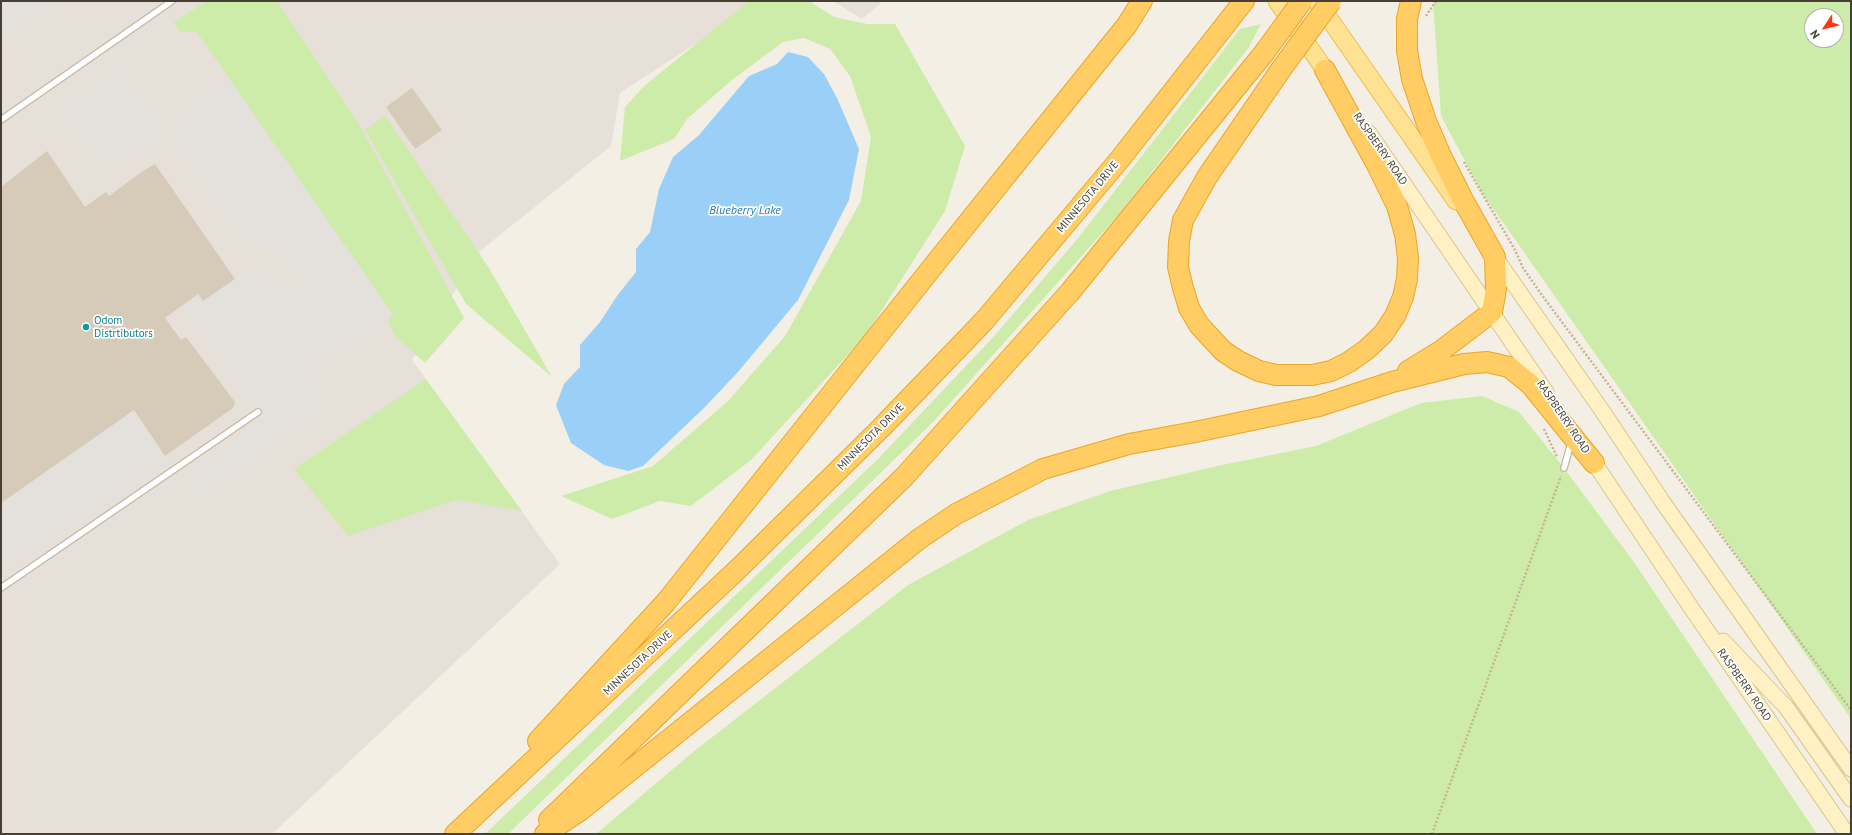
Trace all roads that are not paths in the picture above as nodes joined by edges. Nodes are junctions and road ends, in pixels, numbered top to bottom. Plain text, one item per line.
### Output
1 (172, 1) edge
2 (1142, 1) edge
3 (1276, 1) edge
4 (1302, 1) edge
5 (1317, 1) edge
6 (1331, 1) edge
7 (1411, 1) edge
8 (1243, 2) edge
9 (1325, 70) junction
10 (1, 120) edge
11 (1495, 257) junction
12 (1492, 312) junction
13 (1392, 382) junction
14 (258, 412) dead end
15 (1573, 437) junction
16 (1594, 463) junction
17 (1564, 469) road end
18 (1, 588) edge
19 (1692, 609) junction
20 (1851, 769) edge
21 (1851, 799) edge
22 (457, 832) edge
23 (534, 834) edge
24 (545, 834) edge
25 (1847, 834) edge

1 - 10 lane
2 - 22 highway
3 - 9 main road, RASPBERRY ROAD
4 - 23 highway, bridge
5 - 11 main road
6 - 9 highway, bridge
7 - 11 highway
8 - 22 highway, MINNESOTA DRIVE
9 - 12 main road, RASPBERRY ROAD
11 - 12 highway
11 - 20 main road
12 - 13 highway
12 - 16 main road, RASPBERRY ROAD
13 - 15 highway
13 - 24 highway
14 - 18 lane
15 - 16 highway
15 - 17 lane
16 - 19 main road, RASPBERRY ROAD
19 - 21 main road
19 - 25 main road, RASPBERRY ROAD

